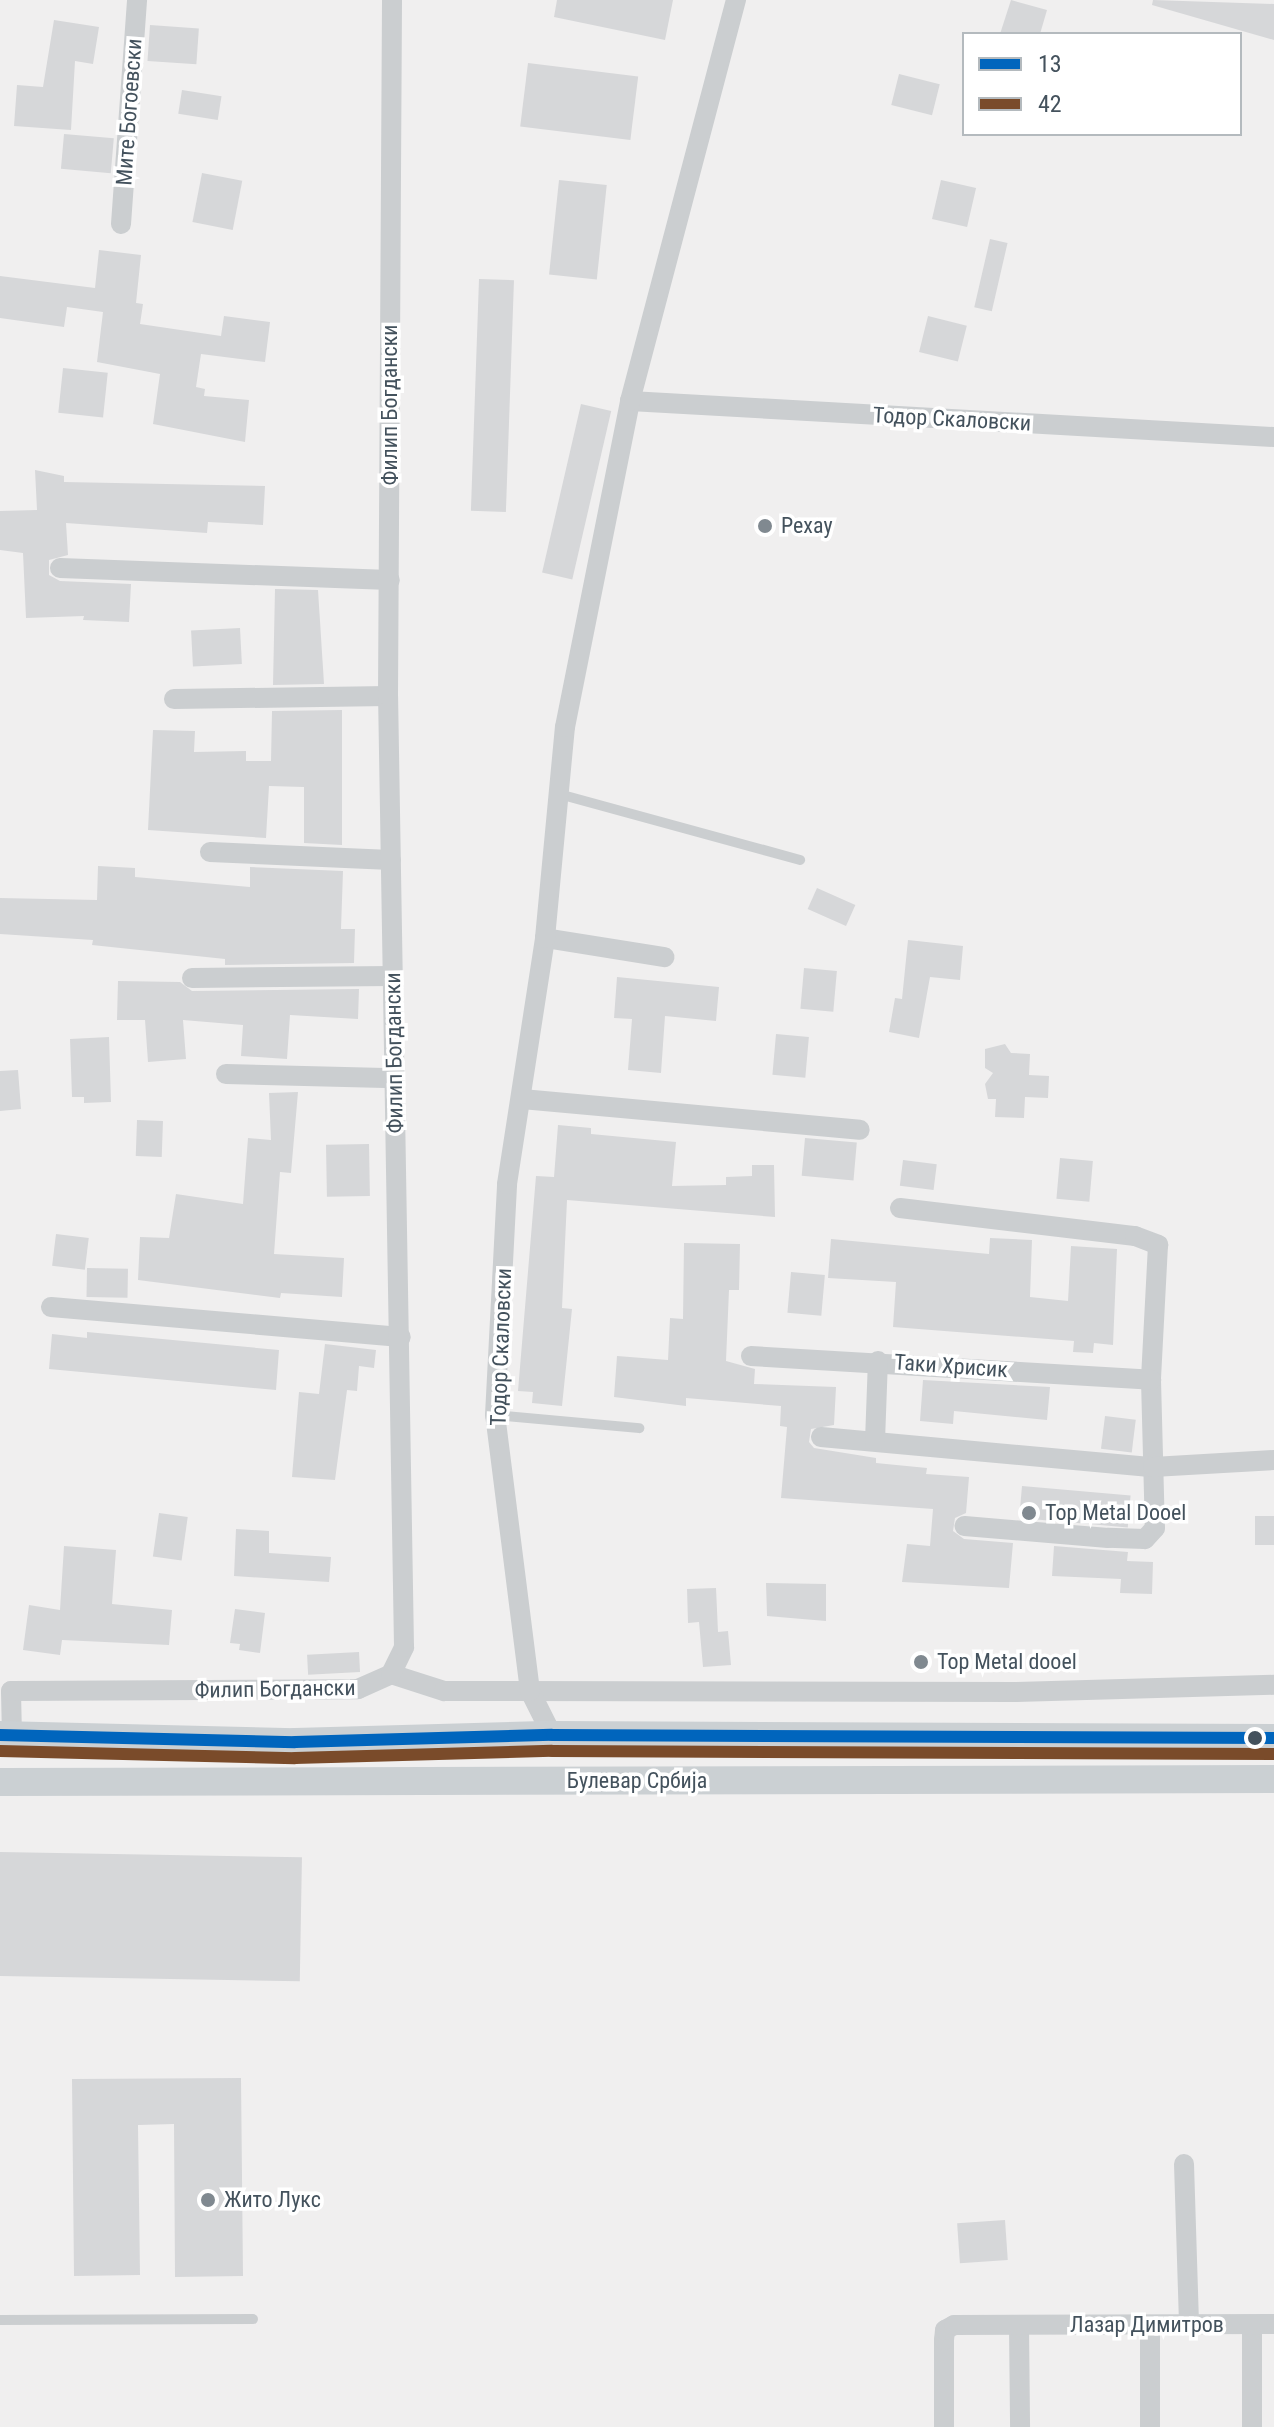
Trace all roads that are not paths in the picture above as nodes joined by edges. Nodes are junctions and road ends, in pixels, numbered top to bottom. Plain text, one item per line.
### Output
1 (137, 0) edge
2 (392, 0) edge
3 (736, 0) edge
4 (121, 224) dead end
5 (630, 401) junction
6 (1274, 437) edge
7 (60, 568) dead end
8 (390, 580) junction
9 (388, 696) junction
10 (174, 699) dead end
11 (559, 794) junction
12 (210, 852) dead end
13 (391, 860) junction
14 (800, 860) dead end
15 (545, 938) junction
16 (664, 957) dead end
17 (392, 976) junction
18 (192, 978) dead end
19 (226, 1074) dead end
20 (395, 1078) junction
21 (522, 1099) junction
22 (860, 1130) dead end
23 (900, 1208) dead end
24 (51, 1307) dead end
25 (401, 1337) junction
26 (751, 1356) dead end
27 (878, 1361) junction
28 (1151, 1380) junction
29 (495, 1415) junction
30 (639, 1428) dead end
31 (821, 1437) dead end
32 (875, 1441) junction
33 (1274, 1460) edge
34 (1153, 1467) junction
35 (965, 1526) dead end
36 (391, 1674) junction
37 (1274, 1685) edge
38 (530, 1691) junction
39 (552, 1735) junction
40 (6, 1736) edge
41 (1274, 1738) edge
42 (1274, 1779) edge
43 (0, 1782) edge
44 (1184, 2164) dead end
45 (253, 2319) dead end
46 (0, 2320) edge
47 (1274, 2324) edge
48 (1019, 2325) junction
49 (1150, 2325) junction
50 (1189, 2325) junction
51 (1252, 2325) junction
52 (944, 2427) edge
53 (1020, 2427) edge
54 (1150, 2427) edge
55 (1252, 2427) edge

1 - 4 street, Мите Богоевски
2 - 8 street, Филип Богдански
3 - 5 street, Тодор Скаловски
5 - 6 street, Тодор Скаловски
5 - 11 street, Тодор Скаловски
7 - 8 street
8 - 9 street, Филип Богдански
9 - 10 street
9 - 13 street, Филип Богдански
11 - 14 lane
11 - 15 street, Тодор Скаловски
12 - 13 street
13 - 17 street, Филип Богдански
15 - 16 street
15 - 21 street, Тодор Скаловски
17 - 18 street
17 - 20 street, Филип Богдански
19 - 20 street
20 - 25 street, Филип Богдански
21 - 22 street
21 - 29 street, Тодор Скаловски
23 - 28 street
24 - 25 street
25 - 36 street, Филип Богдански
26 - 27 street, Таки Хрисик
27 - 28 street, Таки Хрисик
27 - 32 street
28 - 34 street
29 - 30 lane
29 - 38 street, Тодор Скаловски
31 - 32 street
32 - 34 street
33 - 34 street
34 - 35 street
36 - 38 street
36 - 40 street, Филип Богдански
37 - 38 street
38 - 39 street, Тодор Скаловски
39 - 40 street, Булевар Србија
39 - 41 street, Булевар Србија
42 - 43 street, Булевар Србија
44 - 50 street
45 - 46 lane
47 - 51 street, Лазар Димитров
48 - 49 street, Лазар Димитров
48 - 52 street, Лазар Димитров
48 - 53 street
49 - 50 street, Лазар Димитров
49 - 54 street
50 - 51 street, Лазар Димитров
51 - 55 street

